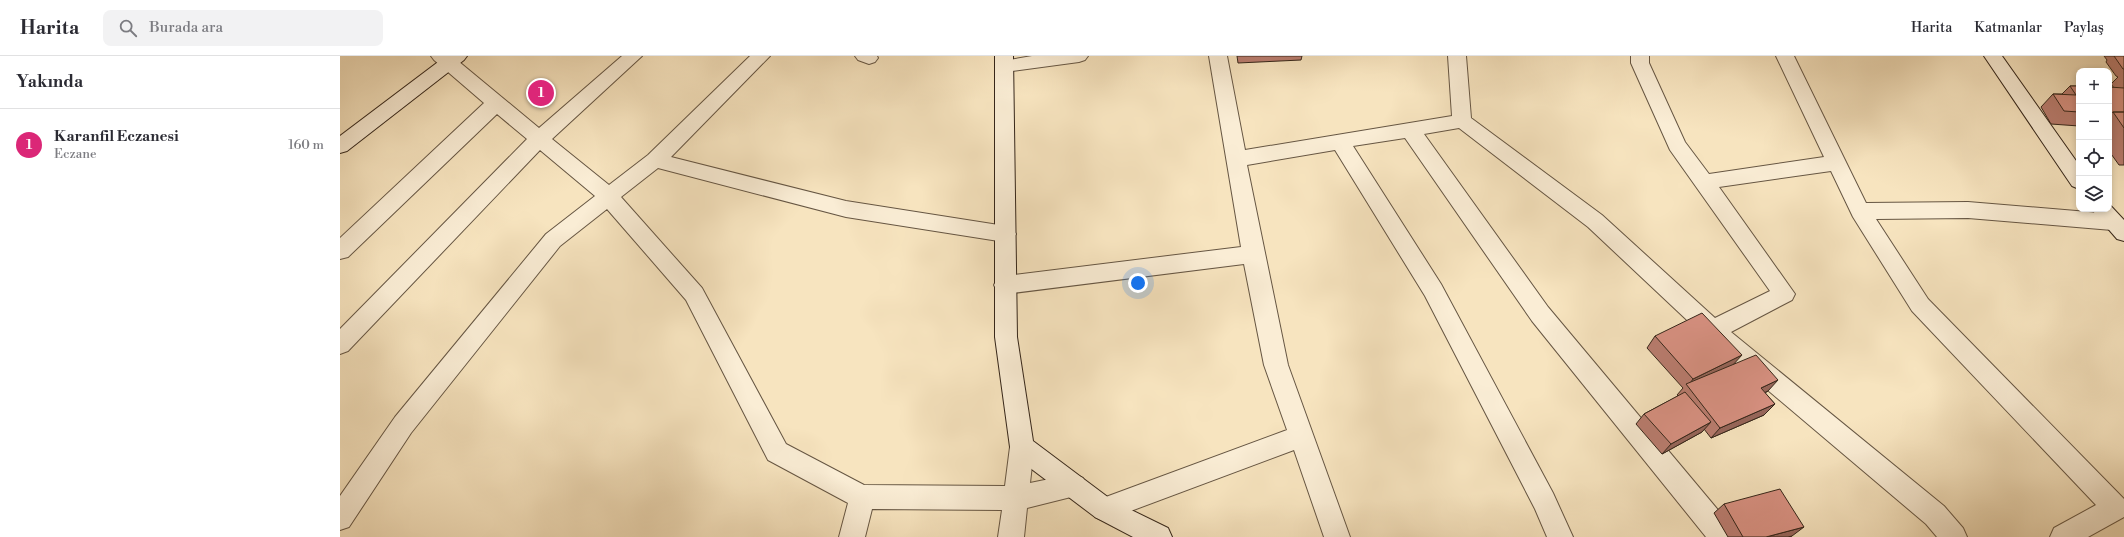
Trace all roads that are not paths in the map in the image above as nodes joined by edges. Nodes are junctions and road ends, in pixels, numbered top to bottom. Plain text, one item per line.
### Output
1 (633, 56) edge
2 (761, 56) edge
3 (1082, 56) edge
4 (1218, 56) edge
5 (1457, 56) edge
6 (1640, 56) edge
7 (1785, 56) edge
8 (1993, 56) edge
9 (449, 59) edge
10 (1004, 61) edge
11 (496, 103) junction
12 (1462, 121) junction
13 (1410, 130) junction
14 (539, 139) junction
15 (1340, 142) junction
16 (340, 146) edge
17 (1237, 159) junction
18 (655, 160) junction
19 (1836, 163) junction
20 (2076, 177) edge
21 (1704, 182) junction
22 (608, 196) junction
23 (1860, 211) junction
24 (2112, 221) edge
25 (1005, 234) junction
26 (340, 251) edge
27 (1253, 254) junction
28 (1005, 286) junction
29 (1713, 330) junction
30 (340, 344) edge
31 (1301, 436) junction
32 (1022, 447) junction
33 (1074, 486) junction
34 (862, 497) junction
35 (1017, 498) junction
36 (1104, 509) junction
37 (2121, 511) edge
38 (340, 518) edge
39 (852, 537) edge
40 (1011, 537) edge
41 (1159, 537) edge
42 (1337, 537) edge
43 (1560, 537) edge
44 (1721, 537) edge
45 (1954, 537) edge
46 (2063, 537) edge

1 - 14 street
2 - 18 street
3 - 10 street
4 - 17 street
5 - 12 street
6 - 21 street
7 - 19 street
8 - 20 street
9 - 11 street
9 - 16 street
10 - 25 street
11 - 14 street
11 - 26 street
12 - 13 street
12 - 29 street
13 - 15 street
13 - 44 street
14 - 22 street
14 - 30 street
15 - 17 street
15 - 43 street
17 - 27 street
18 - 22 street
18 - 25 street
19 - 21 street
19 - 23 street
21 - 29 street
22 - 34 street
22 - 38 street
23 - 24 street
23 - 37 street
25 - 28 street
27 - 28 street
27 - 31 street
28 - 32 street
29 - 45 street
31 - 36 street
31 - 42 street
32 - 33 street
32 - 35 street
33 - 35 street
33 - 36 street
34 - 35 street
34 - 39 street
35 - 40 street
36 - 41 street
37 - 46 street

